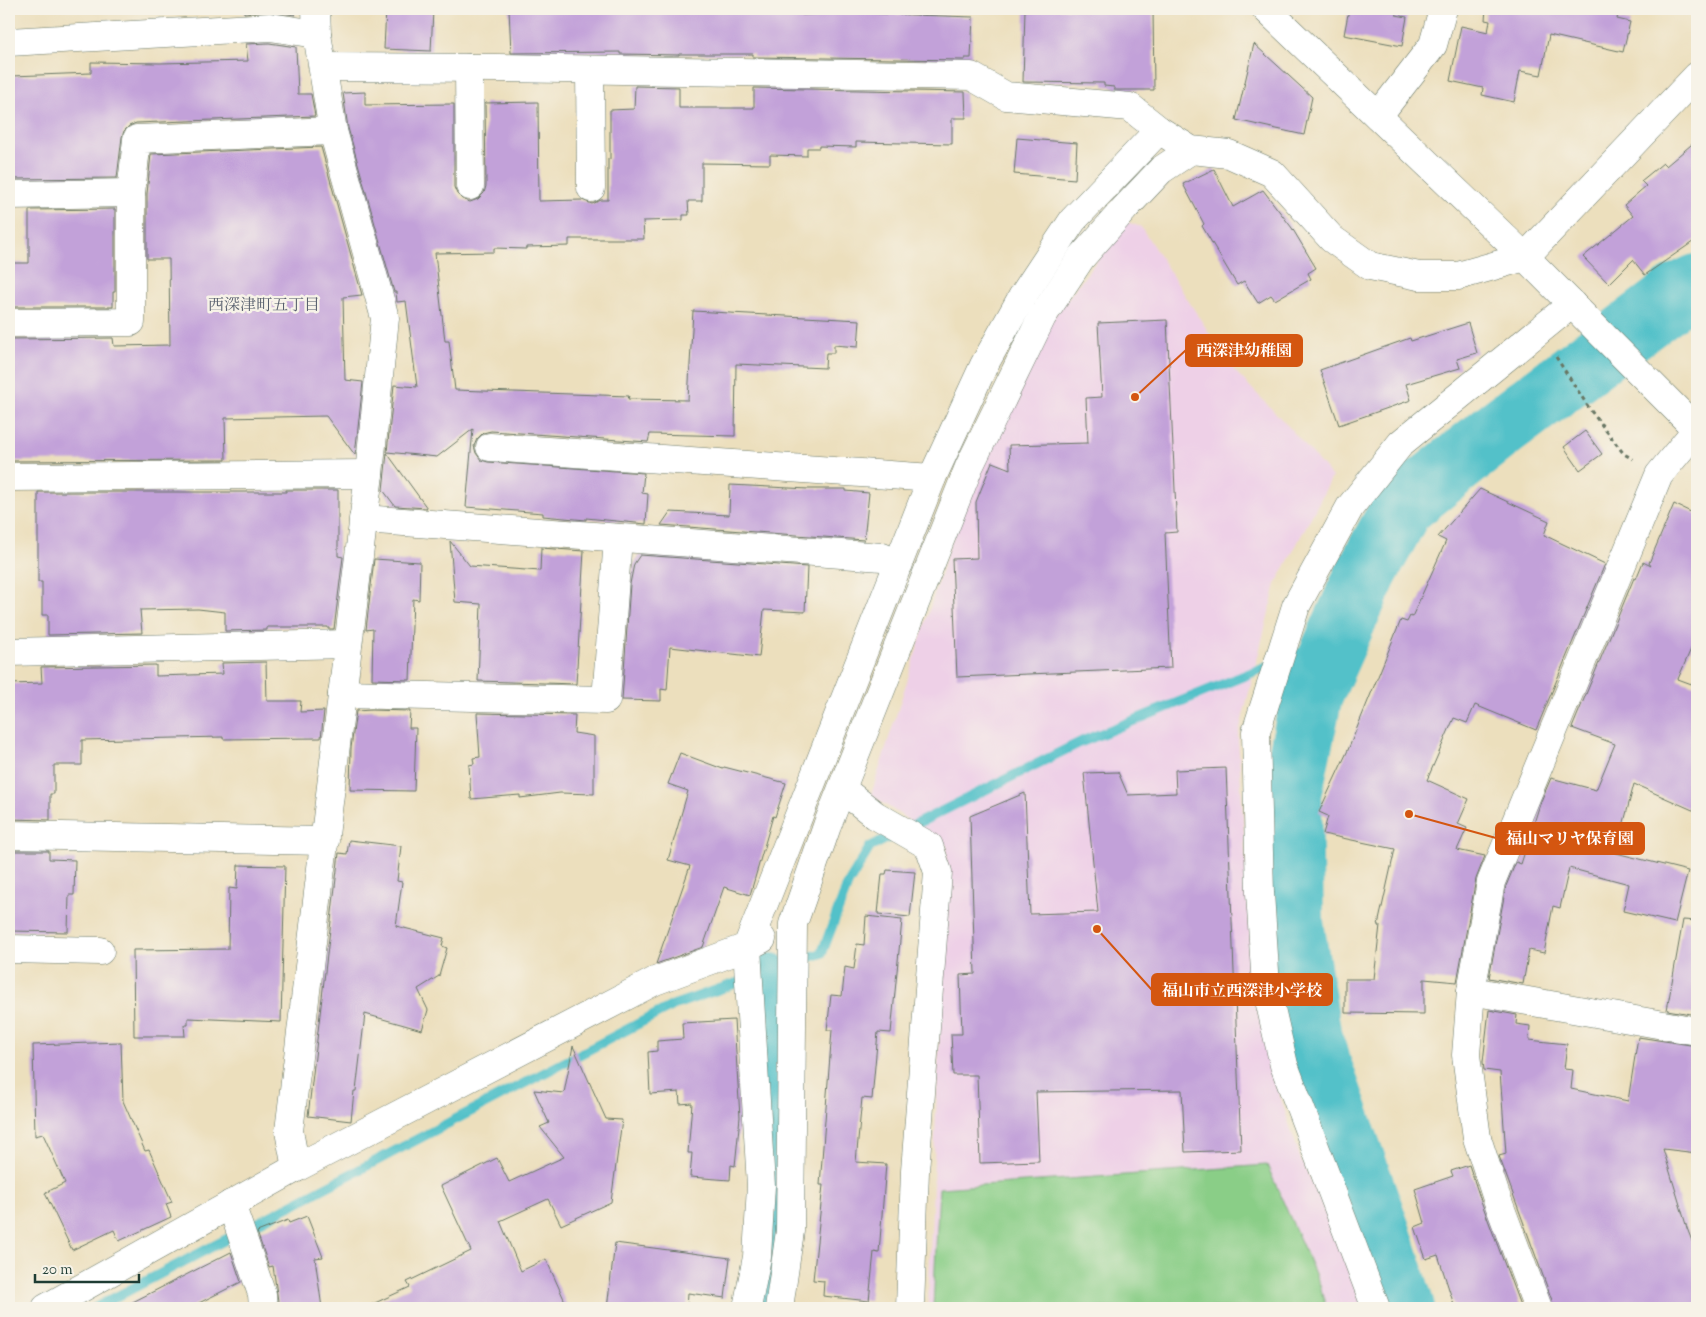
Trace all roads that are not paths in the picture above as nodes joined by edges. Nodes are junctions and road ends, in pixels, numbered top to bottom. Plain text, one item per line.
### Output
1 (1266, 9) edge
2 (1442, 9) edge
3 (316, 21) edge
4 (9, 42) edge
5 (324, 67) junction
6 (469, 68) junction
7 (590, 70) junction
8 (1697, 76) edge
9 (1378, 116) junction
10 (1158, 130) junction
11 (333, 131) junction
12 (1192, 150) junction
13 (470, 186) dead end
14 (591, 188) dead end
15 (130, 193) junction
16 (9, 195) edge
17 (1524, 257) junction
18 (1578, 310) junction
19 (9, 323) edge
20 (1697, 429) edge
21 (490, 447) dead end
22 (369, 474) junction
23 (9, 477) edge
24 (932, 478) junction
25 (363, 519) junction
26 (618, 538) junction
27 (898, 564) junction
28 (348, 644) junction
29 (9, 652) edge
30 (342, 694) junction
31 (842, 789) junction
32 (9, 835) edge
33 (325, 841) junction
34 (793, 935) junction
35 (9, 949) edge
36 (100, 952) dead end
37 (748, 954) junction
38 (1471, 991) junction
39 (1697, 1031) edge
40 (296, 1168) junction
41 (233, 1209) junction
42 (46, 1308) edge
43 (263, 1308) edge
44 (747, 1308) edge
45 (779, 1308) edge
46 (910, 1308) edge
47 (1376, 1308) edge
48 (1538, 1308) edge

1 - 9 street
2 - 9 street
3 - 4 street
3 - 5 street
5 - 6 street
5 - 11 street
6 - 7 street
6 - 13 street
7 - 10 street
7 - 14 street
8 - 17 street
9 - 17 street
10 - 12 street
10 - 24 street
11 - 15 street
11 - 22 street
12 - 17 street
12 - 31 street
15 - 16 street
15 - 19 street
17 - 18 street
18 - 20 street
18 - 47 street
20 - 38 street
21 - 24 street
22 - 23 street
22 - 25 street
24 - 27 street
25 - 26 street
25 - 28 street
26 - 27 street
26 - 30 street
27 - 37 street
28 - 29 street
28 - 30 street
30 - 33 street
31 - 34 street
31 - 46 street
32 - 33 street
33 - 40 street
34 - 37 street
34 - 45 street
35 - 36 street
37 - 40 street
37 - 44 street
38 - 39 street
38 - 48 street
40 - 41 street
41 - 42 street
41 - 43 street

